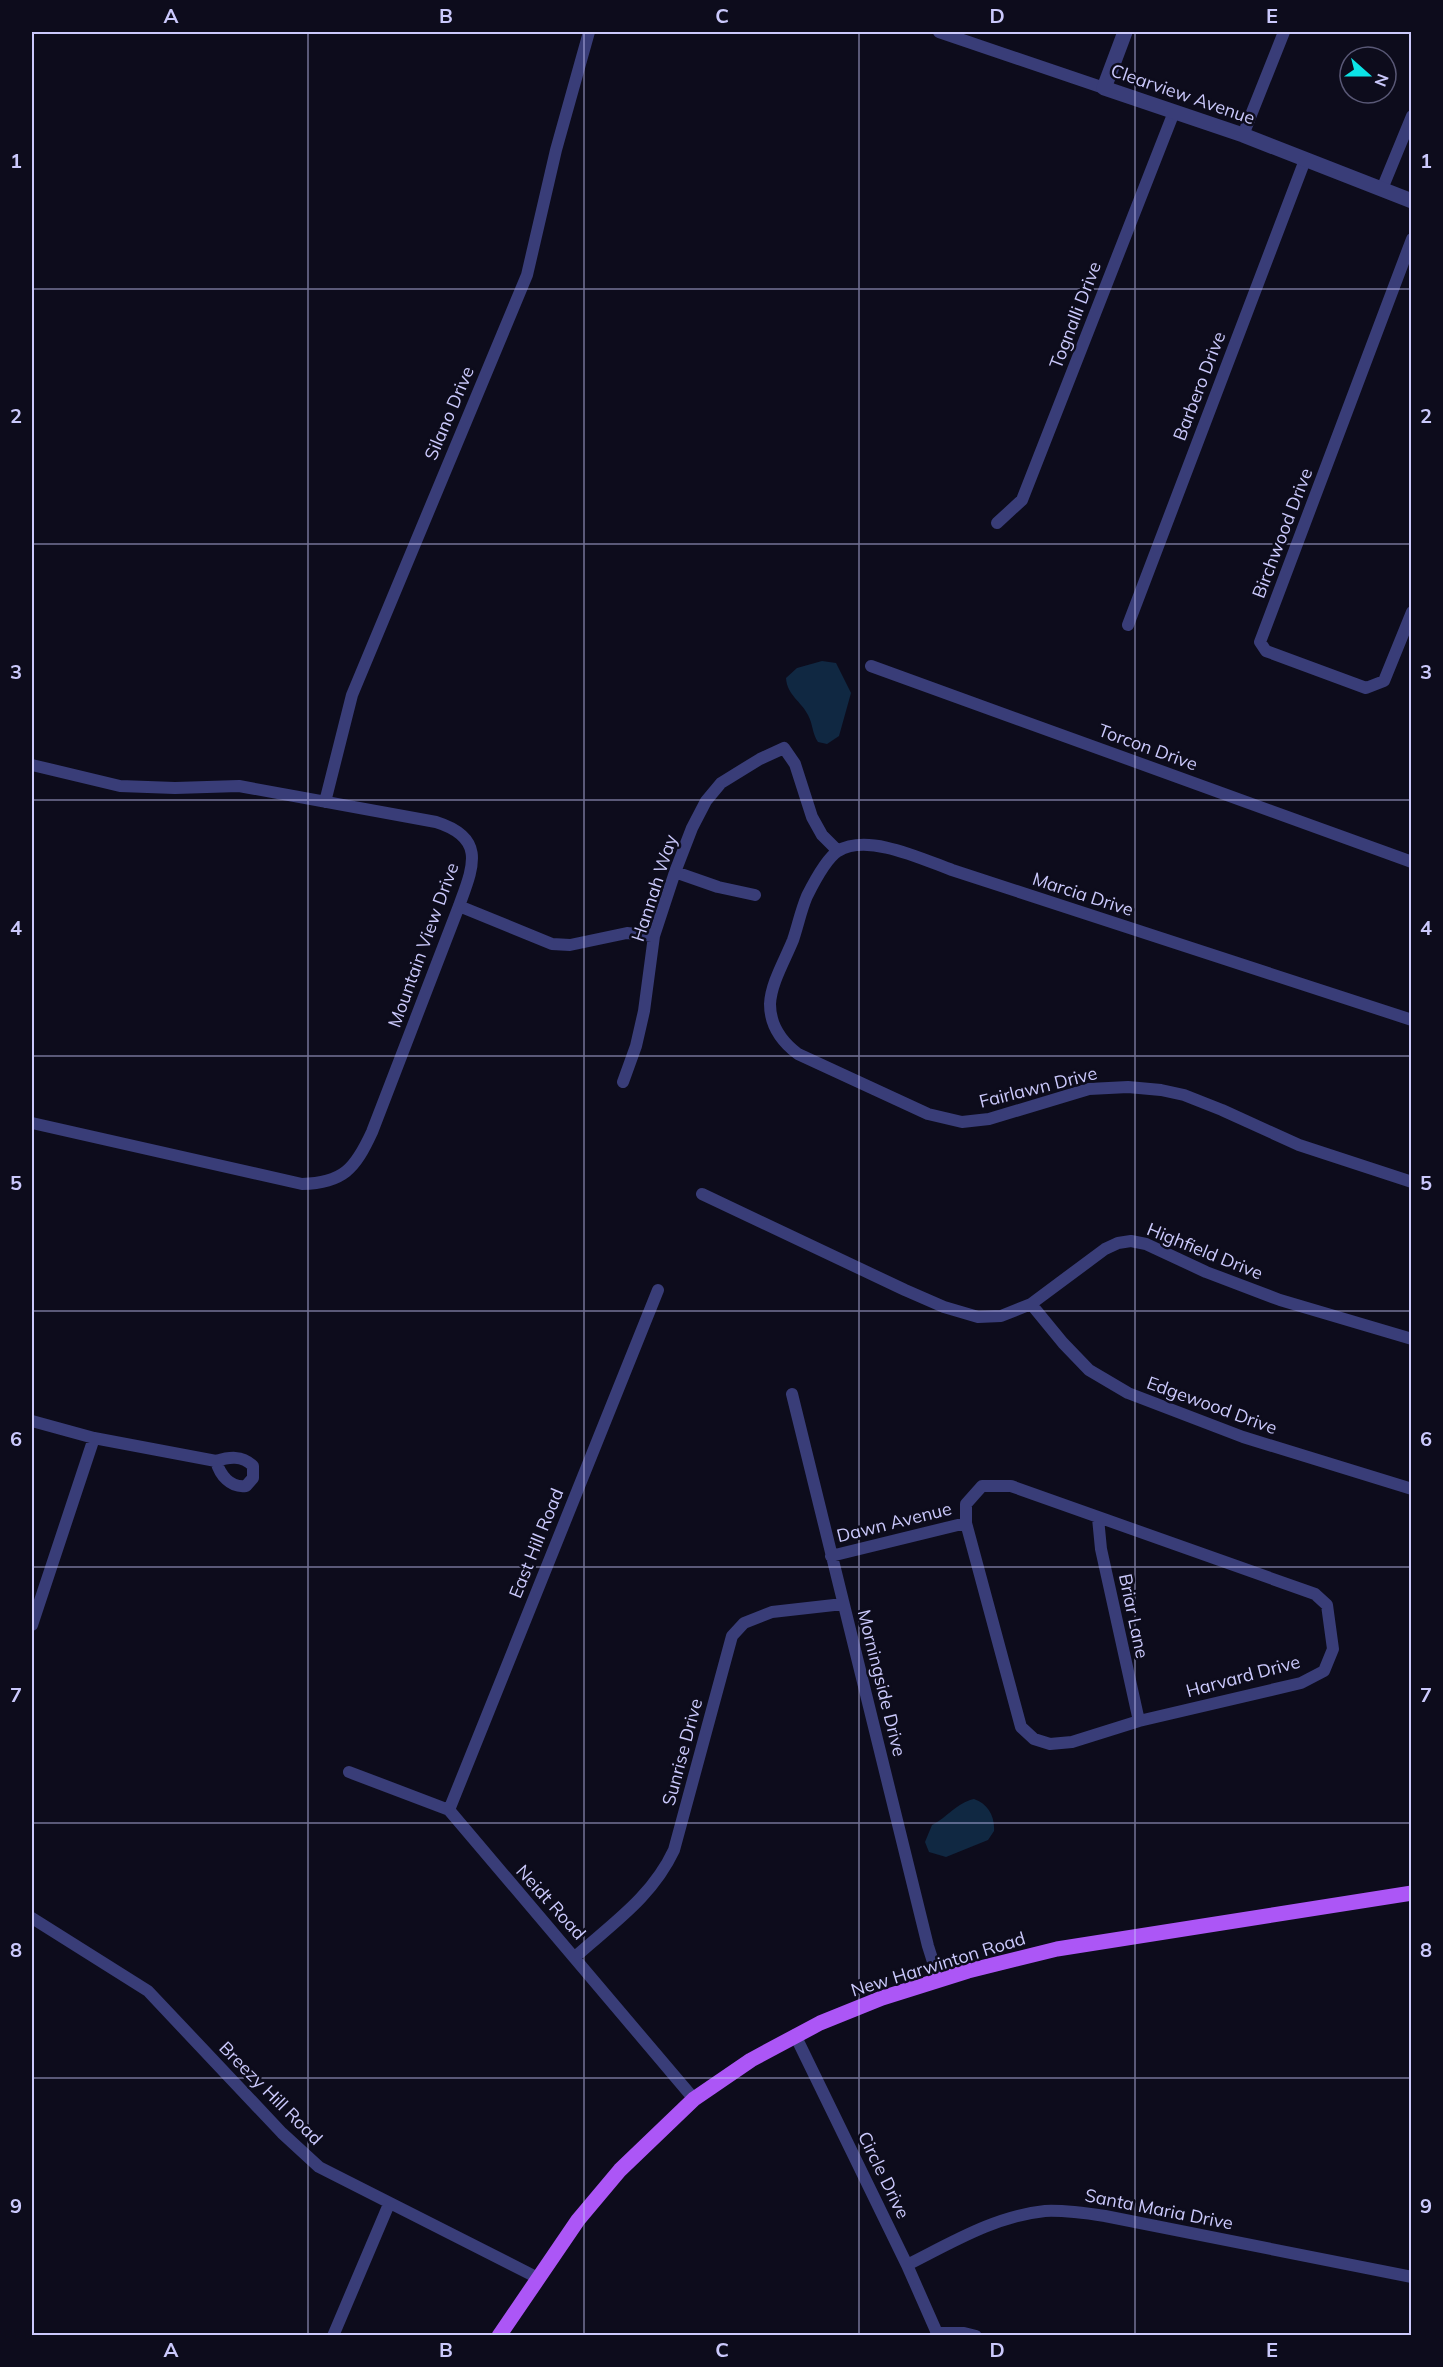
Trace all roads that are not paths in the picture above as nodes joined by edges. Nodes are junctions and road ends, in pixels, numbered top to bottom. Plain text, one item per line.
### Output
1 (589, 32) edge
2 (939, 32) edge
3 (1125, 32) edge
4 (1284, 32) edge
5 (1104, 88) junction
6 (1174, 112) junction
7 (1412, 116) edge
8 (1243, 135) junction
9 (1305, 160) junction
10 (1382, 189) junction
11 (1412, 201) edge
12 (1412, 239) edge
13 (997, 523) dead end
14 (1412, 612) edge
15 (1128, 625) dead end
16 (871, 666) dead end
17 (32, 765) edge
18 (325, 802) junction
19 (838, 851) junction
20 (1412, 862) edge
21 (675, 872) junction
22 (755, 895) dead end
23 (459, 906) junction
24 (654, 936) junction
25 (1412, 1020) edge
26 (623, 1082) dead end
27 (32, 1124) edge
28 (1412, 1182) edge
29 (702, 1194) dead end
30 (658, 1290) dead end
31 (1031, 1304) junction
32 (1412, 1339) edge
33 (792, 1394) dead end
34 (32, 1421) edge
35 (94, 1438) junction
36 (216, 1461) dead end
37 (1412, 1489) edge
38 (1098, 1518) junction
39 (966, 1523) junction
40 (831, 1556) junction
41 (843, 1604) junction
42 (32, 1625) edge
43 (1139, 1721) junction
44 (349, 1772) dead end
45 (449, 1810) junction
46 (1412, 1893) edge
47 (32, 1918) edge
48 (576, 1957) junction
49 (939, 1981) junction
50 (795, 2035) junction
51 (694, 2099) junction
52 (389, 2204) junction
53 (907, 2265) junction
54 (1412, 2277) edge
55 (538, 2278) junction
56 (936, 2334) edge
57 (333, 2336) edge
58 (499, 2336) edge
59 (976, 2336) edge

1 - 18 street, Silano Drive
2 - 5 street, Clearview Avenue
3 - 5 street
4 - 8 street
5 - 6 street, Clearview Avenue
6 - 8 street, Clearview Avenue
6 - 13 street, Tognalli Drive
7 - 10 street
8 - 9 street, Clearview Avenue
9 - 10 street, Clearview Avenue
9 - 15 street, Barbero Drive
10 - 11 street, Clearview Avenue
12 - 14 street, Birchwood Drive
16 - 20 street, Torcon Drive
17 - 18 street, Mountain View Drive
18 - 23 street, Mountain View Drive
19 - 21 street, Hannah Way
19 - 25 street, Marcia Drive
19 - 28 street, Fairlawn Drive
21 - 22 street
21 - 24 street, Hannah Way
23 - 24 street
23 - 27 street, Mountain View Drive
24 - 26 street, Hannah Way
29 - 31 street, Highfield Drive
30 - 45 street, East Hill Road
31 - 32 street, Highfield Drive
31 - 37 street, Edgewood Drive
33 - 40 street, Morningside Drive
34 - 35 street
35 - 36 street
35 - 42 street
38 - 39 street, Harvard Drive
38 - 43 street, Briar Lane
38 - 43 street, Harvard Drive
39 - 40 street, Dawn Avenue
39 - 43 street, Harvard Drive
40 - 41 street, Morningside Drive
41 - 48 street, Sunrise Drive
41 - 49 street, Morningside Drive
44 - 45 street, Neidt Road
45 - 48 street, Neidt Road
46 - 49 main road, New Harwinton Road
47 - 52 street, Breezy Hill Road
48 - 51 street, Neidt Road
49 - 50 main road, New Harwinton Road
50 - 51 main road, New Harwinton Road
50 - 53 street, Circle Drive
51 - 55 main road, New Harwinton Road
52 - 55 street, Breezy Hill Road
52 - 57 street
53 - 54 street, Santa Maria Drive
53 - 56 street, Circle Drive
55 - 58 main road, New Harwinton Road
56 - 59 street, Circle Drive

